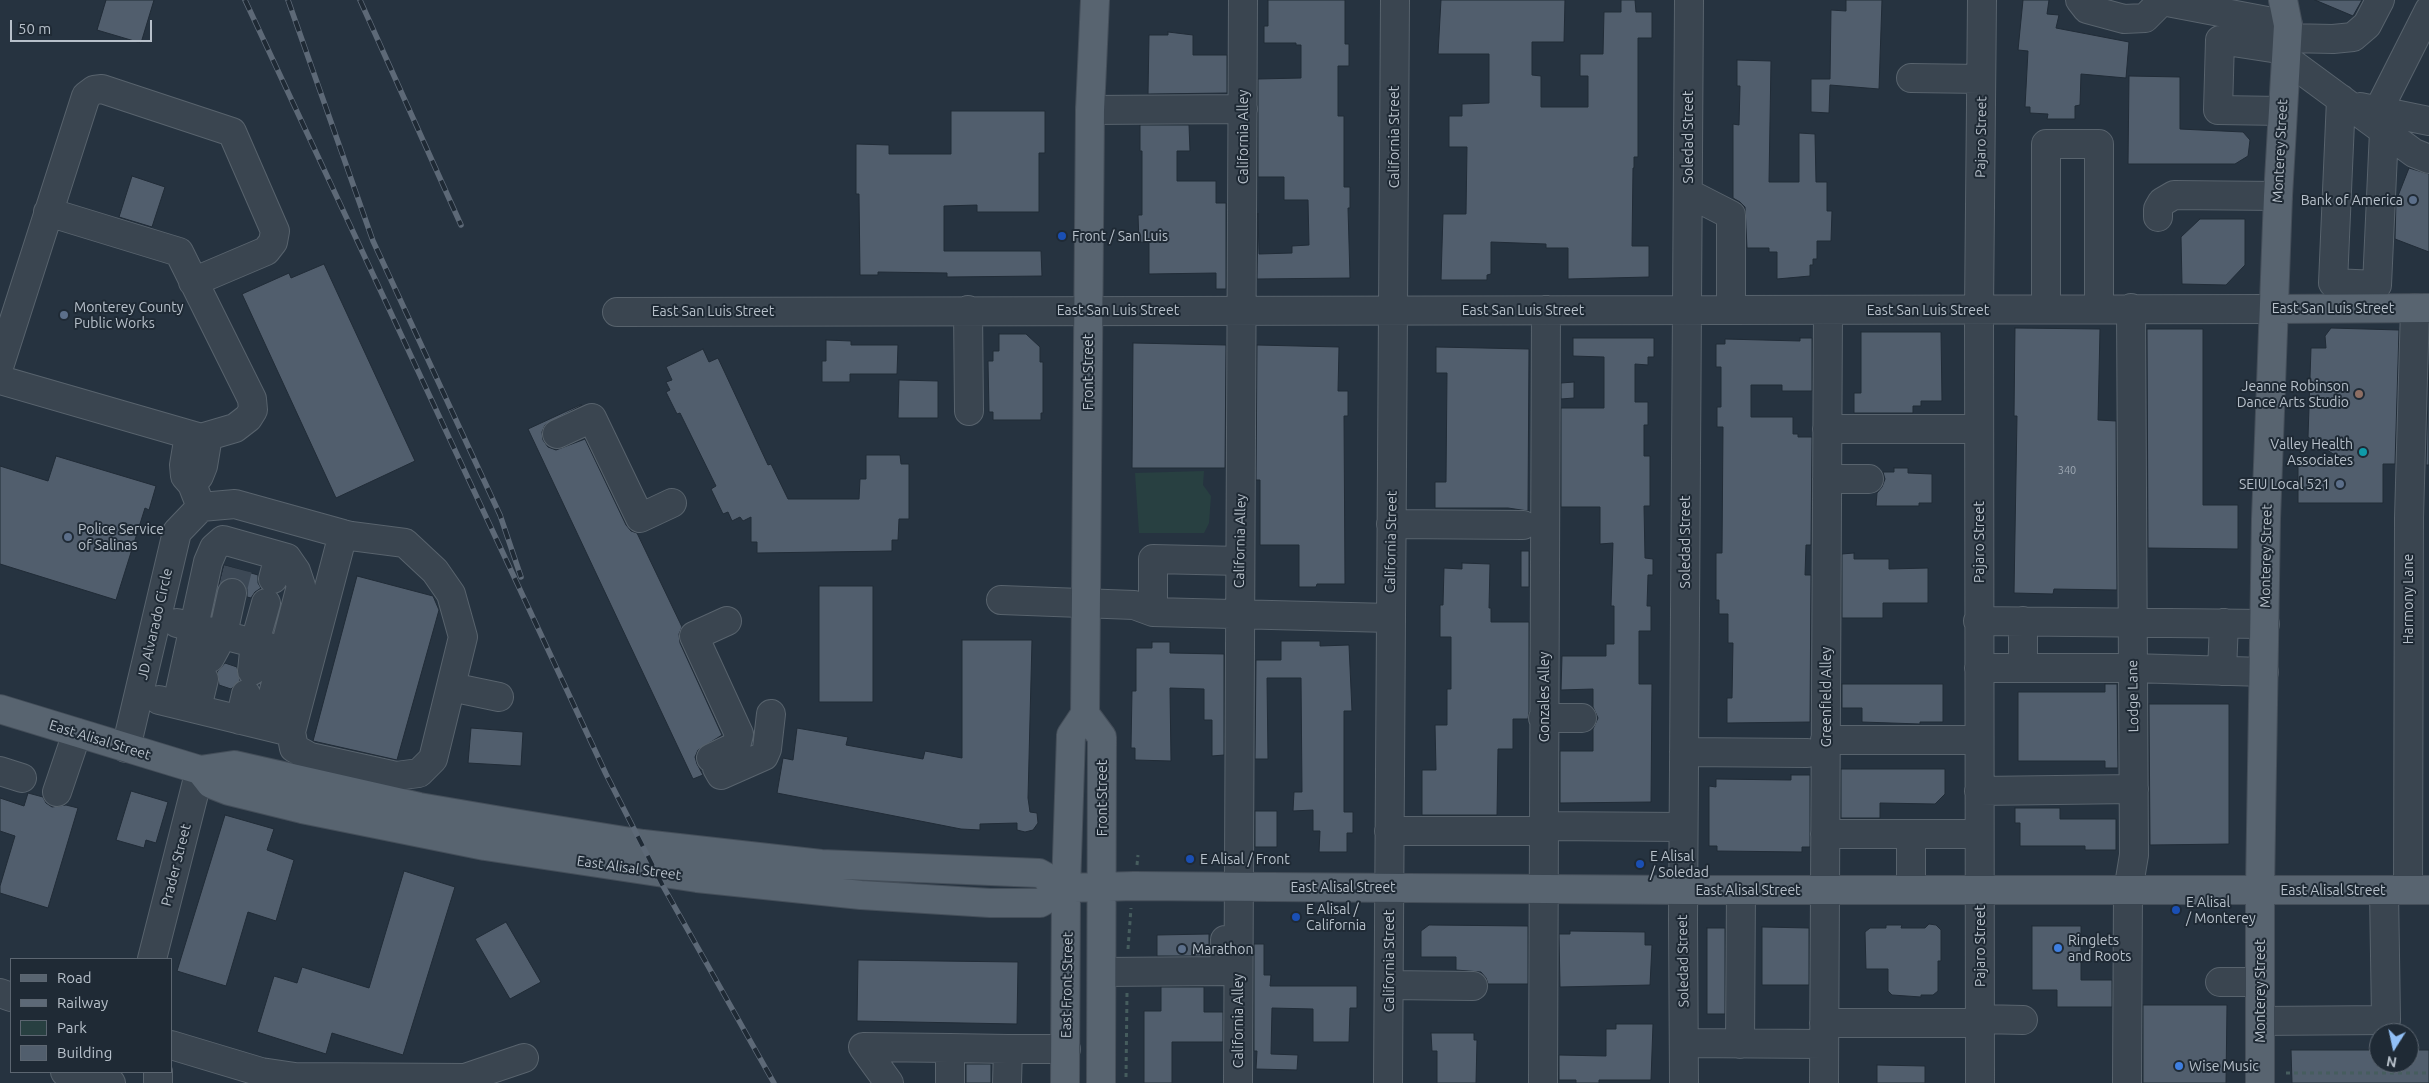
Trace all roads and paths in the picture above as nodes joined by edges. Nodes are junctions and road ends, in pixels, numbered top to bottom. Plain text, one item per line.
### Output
1 (1095, 0) edge
2 (1243, 0) edge
3 (1395, 0) edge
4 (1688, 0) edge
5 (1982, 0) edge
6 (2080, 0) edge
7 (2380, 0) edge
8 (2161, 1) edge
9 (2429, 10) edge
10 (2287, 29) edge
11 (1911, 78) dead end
12 (1982, 79) junction
13 (2345, 102) junction
14 (1243, 109) junction
15 (1090, 110) junction
16 (2282, 111) junction
17 (2428, 119) edge
18 (2381, 121) junction
19 (2429, 159) edge
20 (1688, 193) junction
21 (2278, 196) junction
22 (48, 212) junction
23 (2158, 217) dead end
24 (193, 282) junction
25 (2131, 308) junction
26 (2422, 308) edge
27 (1242, 309) junction
28 (2046, 309) junction
29 (2099, 309) junction
30 (2275, 309) junction
31 (968, 310) junction
32 (1088, 310) junction
33 (1394, 310) junction
34 (1546, 310) junction
35 (1687, 310) junction
36 (1731, 310) junction
37 (1979, 310) junction
38 (1828, 311) junction
39 (617, 312) dead end
40 (0, 364) edge
41 (0, 380) edge
42 (969, 411) dead end
43 (1828, 429) junction
44 (1979, 429) junction
45 (557, 434) dead end
46 (199, 435) junction
47 (1827, 479) junction
48 (1869, 479) dead end
49 (196, 496) junction
50 (672, 503) dead end
51 (1391, 524) junction
52 (1523, 525) dead end
53 (343, 534) junction
54 (1240, 561) junction
55 (238, 569) junction
56 (273, 579) junction
57 (1001, 600) dead end
58 (1087, 603) junction
59 (1153, 612) junction
60 (1239, 614) junction
61 (1390, 618) junction
62 (157, 619) junction
63 (727, 621) dead end
64 (1978, 621) junction
65 (2024, 621) junction
66 (2132, 623) junction
67 (2224, 623) junction
68 (2265, 624) junction
69 (194, 627) junction
70 (223, 634) junction
71 (255, 642) junction
72 (284, 651) junction
73 (1979, 668) junction
74 (2023, 668) junction
75 (2132, 668) junction
76 (2222, 671) junction
77 (2264, 672) junction
78 (451, 687) junction
79 (139, 695) junction
80 (499, 697) dead end
81 (771, 703) dead end
82 (187, 706) junction
83 (259, 708) junction
84 (0, 709) edge
85 (1084, 714) junction
86 (1543, 718) junction
87 (1582, 718) dead end
88 (76, 733) junction
89 (1979, 740) junction
90 (1816, 746) junction
91 (126, 748) junction
92 (1684, 752) junction
93 (200, 770) junction
94 (2134, 790) junction
95 (1978, 791) junction
96 (57, 792) dead end
97 (1683, 827) junction
98 (1544, 829) junction
99 (1389, 831) junction
100 (1825, 834) junction
101 (1911, 834) junction
102 (1979, 834) junction
103 (1389, 887) junction
104 (1066, 888) junction
105 (1102, 888) junction
106 (1232, 888) junction
107 (1544, 889) junction
108 (1683, 890) junction
109 (1740, 890) junction
110 (1824, 890) junction
111 (1911, 890) junction
112 (1980, 890) junction
113 (2260, 890) junction
114 (2407, 890) edge
115 (2128, 891) junction
116 (1130, 923) dead end
117 (152, 958) edge
118 (1114, 972) junction
119 (2220, 982) dead end
120 (2260, 982) junction
121 (1389, 985) junction
122 (1472, 986) dead end
123 (2023, 1020) dead end
124 (1980, 1021) junction
125 (2260, 1021) junction
126 (1824, 1034) junction
127 (1684, 1043) junction
128 (1740, 1044) junction
129 (172, 1045) edge
130 (950, 1048) junction
131 (1066, 1048) junction
132 (1008, 1049) junction
133 (524, 1058) dead end
134 (69, 1073) edge
135 (2429, 1073) edge
136 (2286, 1074) dead end
137 (357, 1080) edge
138 (111, 1083) edge
139 (889, 1083) edge
140 (950, 1083) edge
141 (1007, 1083) edge
142 (1065, 1083) edge
143 (1101, 1083) edge
144 (1126, 1083) edge
145 (1238, 1083) edge
146 (1388, 1083) edge
147 (1543, 1083) edge
148 (1684, 1083) edge
149 (1824, 1083) edge
150 (1980, 1083) edge
151 (2126, 1083) edge
152 (2260, 1083) edge

1 - 15 main road, Front Street
2 - 14 street, California Alley
3 - 33 street, California Street
4 - 20 street, Soledad Street
5 - 12 street, Pajaro Street
6 - 8 street
7 - 10 street
8 - 10 street
9 - 18 street
10 - 13 street
10 - 16 main road, Monterey Street
10 - 16 street
11 - 12 street
12 - 37 street, Pajaro Street
13 - 18 street
13 - 18 street
14 - 15 street
14 - 27 street, California Alley
15 - 32 main road, Front Street
16 - 21 main road, Monterey Street
17 - 18 street
18 - 19 street
20 - 35 street, Soledad Street
20 - 36 street
21 - 23 street
21 - 30 main road, Monterey Street
22 - 24 street
22 - 24 street
22 - 40 street
24 - 46 street
25 - 29 street, East San Luis Street
25 - 30 street, East San Luis Street
25 - 66 street, Lodge Lane
26 - 30 main road, East San Luis Street
26 - 114 street, Harmony Lane
27 - 32 street, East San Luis Street
27 - 33 street, East San Luis Street
27 - 54 street, California Alley
28 - 29 street, East San Luis Street
28 - 29 street
28 - 37 street, East San Luis Street
30 - 68 main road, Monterey Street
31 - 32 street, East San Luis Street
31 - 39 street, East San Luis Street
31 - 42 street
32 - 58 main road, Front Street
33 - 34 street, East San Luis Street
33 - 51 street, California Street
34 - 35 street, East San Luis Street
34 - 86 street, Gonzales Alley
35 - 36 street, East San Luis Street
35 - 92 street, Soledad Street
36 - 38 street, East San Luis Street
37 - 38 street, East San Luis Street
37 - 44 street, Pajaro Street
38 - 43 street, Greenfield Alley
41 - 46 street
43 - 44 street
43 - 47 street, Greenfield Alley
44 - 64 street, Pajaro Street
45 - 50 street
46 - 49 street
47 - 48 street
47 - 90 street, Greenfield Alley
49 - 53 street
49 - 62 street, JD Alvarado Circle
51 - 52 street
51 - 61 street, California Street
53 - 78 street
53 - 83 street
54 - 59 street
54 - 60 street, California Alley
55 - 56 street
55 - 69 street
55 - 70 street
56 - 71 street
56 - 72 street
57 - 58 street
58 - 59 street
58 - 85 main road, Front Street
59 - 60 street
60 - 61 street
60 - 106 street, California Alley
61 - 99 street, California Street
62 - 69 street
62 - 79 street, JD Alvarado Circle
63 - 81 street
64 - 65 street
64 - 73 street, Pajaro Street
65 - 66 street
65 - 74 street
66 - 67 street
66 - 75 street, Lodge Lane
67 - 68 street
67 - 76 street
68 - 77 main road, Monterey Street
69 - 70 street
69 - 82 street
70 - 71 street
70 - 82 street
71 - 72 street
71 - 83 street
72 - 83 street
73 - 74 street
73 - 89 street, Pajaro Street
74 - 75 street
75 - 76 street
75 - 94 street, Lodge Lane
76 - 77 street
77 - 113 main road, Monterey Street
78 - 80 street
78 - 83 street
79 - 82 street
79 - 91 street, JD Alvarado Circle
82 - 83 street
84 - 88 main road, East Alisal Street
85 - 104 main road, Front Street
85 - 105 main road, Front Street
86 - 87 street
86 - 98 street, Gonzales Alley
88 - 91 main road, East Alisal Street
88 - 96 street
89 - 90 street
89 - 95 street, Pajaro Street
90 - 92 street
90 - 100 street, Greenfield Alley
91 - 93 main road, East Alisal Street
92 - 97 street, Soledad Street
93 - 104 main road, East Alisal Street
93 - 117 street, Prader Street
94 - 95 street
94 - 115 street, Lodge Lane
95 - 102 street, Pajaro Street
97 - 98 street
97 - 108 street, Soledad Street
98 - 99 street
98 - 107 street, Gonzales Alley
99 - 103 street, California Street
100 - 101 street
100 - 110 street, Greenfield Alley
101 - 102 street
101 - 111 street
102 - 112 street, Pajaro Street
103 - 106 main road, East Alisal Street
103 - 107 main road, East Alisal Street
103 - 121 street, California Street
104 - 105 main road, East Alisal Street
104 - 131 main road, East Front Street
105 - 106 main road, East Alisal Street
105 - 118 main road
106 - 118 street
106 - 145 street, California Alley
107 - 108 main road, East Alisal Street
107 - 147 street, Gonzales Alley
108 - 109 main road, East Alisal Street
108 - 127 street, Soledad Street
109 - 110 main road, East Alisal Street
109 - 128 street
110 - 111 main road, East Alisal Street
110 - 126 street, Greenfield Alley
111 - 112 main road, East Alisal Street
112 - 115 main road, East Alisal Street
112 - 124 street, Pajaro Street
113 - 114 main road, East Alisal Street
113 - 115 main road, East Alisal Street
113 - 120 main road, Monterey Street
114 - 125 street, Harmony Lane
115 - 151 street, Lodge Lane
116 - 118 path
118 - 143 main road
118 - 144 path
119 - 120 street
120 - 125 main road, Monterey Street
121 - 122 street
121 - 146 street, California Street
123 - 124 street
124 - 126 street
124 - 150 street, Pajaro Street
125 - 152 main road, Monterey Street
126 - 128 street
126 - 149 street, Greenfield Alley
127 - 128 street
127 - 148 street, Soledad Street
129 - 137 street
130 - 132 street
130 - 139 street
130 - 140 street
131 - 132 street
131 - 142 main road, East Front Street
132 - 141 street
133 - 137 street
134 - 138 street
135 - 136 path

